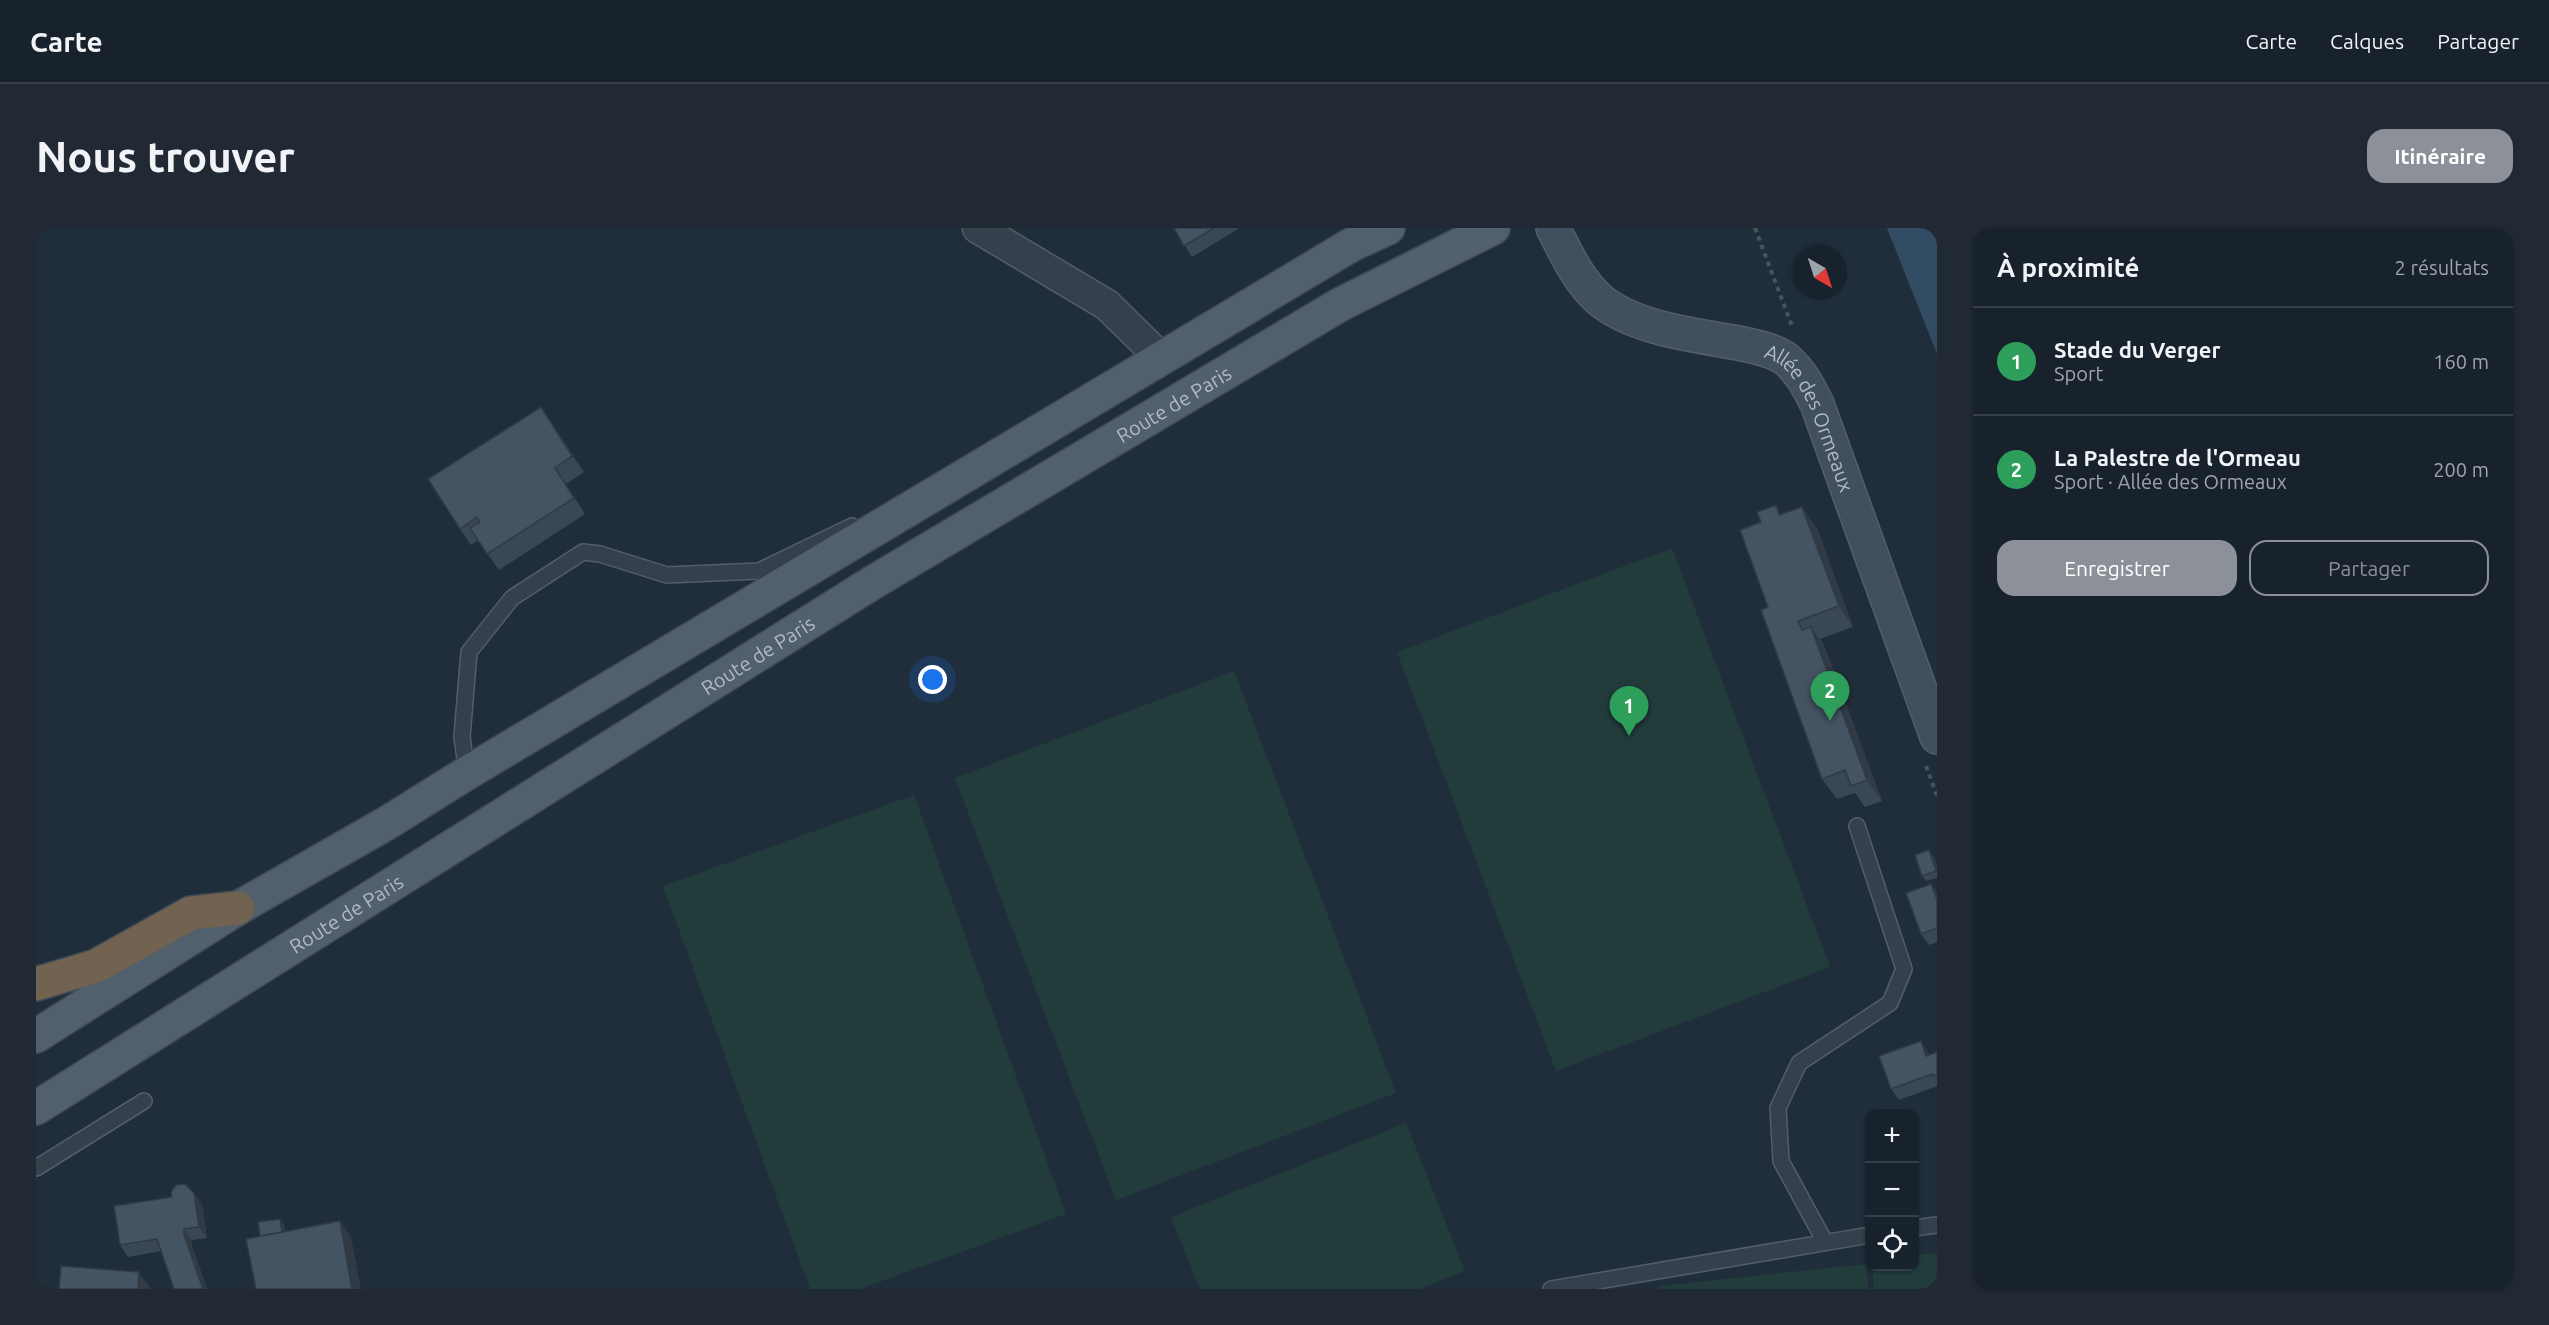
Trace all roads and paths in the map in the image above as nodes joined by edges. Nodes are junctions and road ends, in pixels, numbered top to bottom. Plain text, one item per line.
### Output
1 (978, 228) edge
2 (1388, 228) edge
3 (1493, 228) edge
4 (1553, 228) edge
5 (1755, 228) edge
6 (1161, 358) junction
7 (1803, 376) junction
8 (904, 514) junction
9 (1937, 737) edge
10 (467, 773) junction
11 (1857, 826) dead end
12 (238, 908) junction
13 (36, 984) edge
14 (36, 1036) edge
15 (144, 1101) dead end
16 (36, 1108) edge
17 (36, 1168) edge
18 (1937, 1225) edge
19 (1919, 1227) edge
20 (1865, 1236) edge
21 (1825, 1242) junction
22 (1551, 1289) edge

1 - 6 street
2 - 6 main road
3 - 16 main road, Route de Paris
4 - 7 street, Allée des Ormeaux
5 - 7 path
6 - 8 main road
7 - 9 street, Allée des Ormeaux
8 - 10 main road
8 - 10 lane
10 - 12 main road
11 - 21 lane
12 - 13 highway
12 - 14 main road
15 - 17 lane
18 - 19 lane
20 - 21 lane
21 - 22 lane

